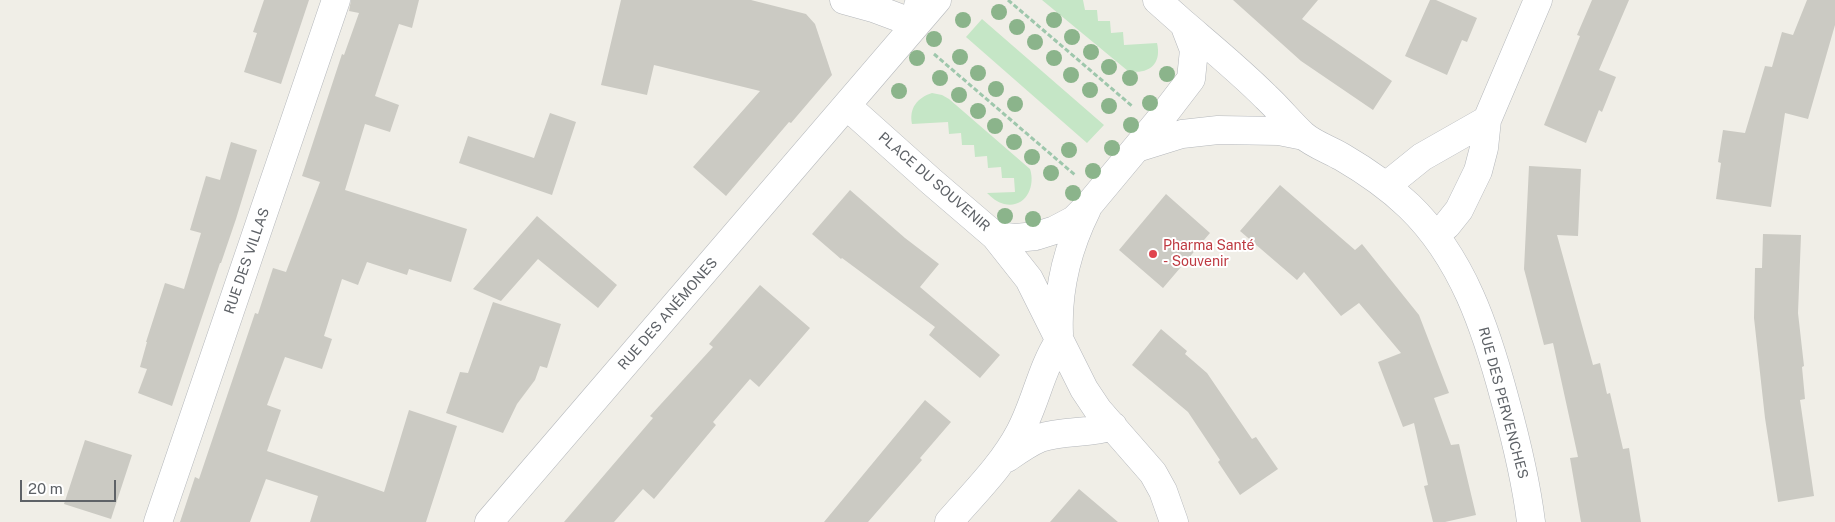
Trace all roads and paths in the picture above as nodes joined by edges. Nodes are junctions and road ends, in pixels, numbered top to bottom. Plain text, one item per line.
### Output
1 (336, 0) edge
2 (844, 0) edge
3 (937, 0) edge
4 (1008, 0) edge
5 (1157, 0) edge
6 (1538, 0) edge
7 (917, 12) edge
8 (1184, 24) junction
9 (934, 54) dead end
10 (848, 106) junction
11 (1134, 108) dead end
12 (1487, 120) junction
13 (1304, 136) junction
14 (1137, 148) junction
15 (1075, 175) dead end
16 (1386, 186) junction
17 (1088, 206) junction
18 (1435, 235) junction
19 (995, 236) junction
20 (1059, 341) junction
21 (1113, 426) junction
22 (1001, 462) junction
23 (158, 522) edge
24 (489, 522) edge
25 (949, 522) edge
26 (1174, 522) edge
27 (1531, 522) edge

1 - 23 street, RUE DES VILLAS
2 - 7 street
3 - 7 street
4 - 11 path
5 - 8 street, PLACE DU SOUVENIR
6 - 12 street
7 - 10 street
8 - 13 street, PLACE DU SOUVENIR
8 - 14 street, PLACE DU SOUVENIR
9 - 15 path
10 - 19 street, PLACE DU SOUVENIR
10 - 24 street, RUE DES ANÉMONES
12 - 16 street
12 - 18 street
13 - 14 street
13 - 16 street, PLACE DU SOUVENIR
14 - 17 street, PLACE DU SOUVENIR
16 - 18 street, RUE DES PERVENCHES
17 - 19 street, PLACE DU SOUVENIR
17 - 20 street
18 - 27 street, RUE DES PERVENCHES
19 - 20 street
20 - 21 street
20 - 22 street
21 - 22 street
21 - 26 street
22 - 25 street

